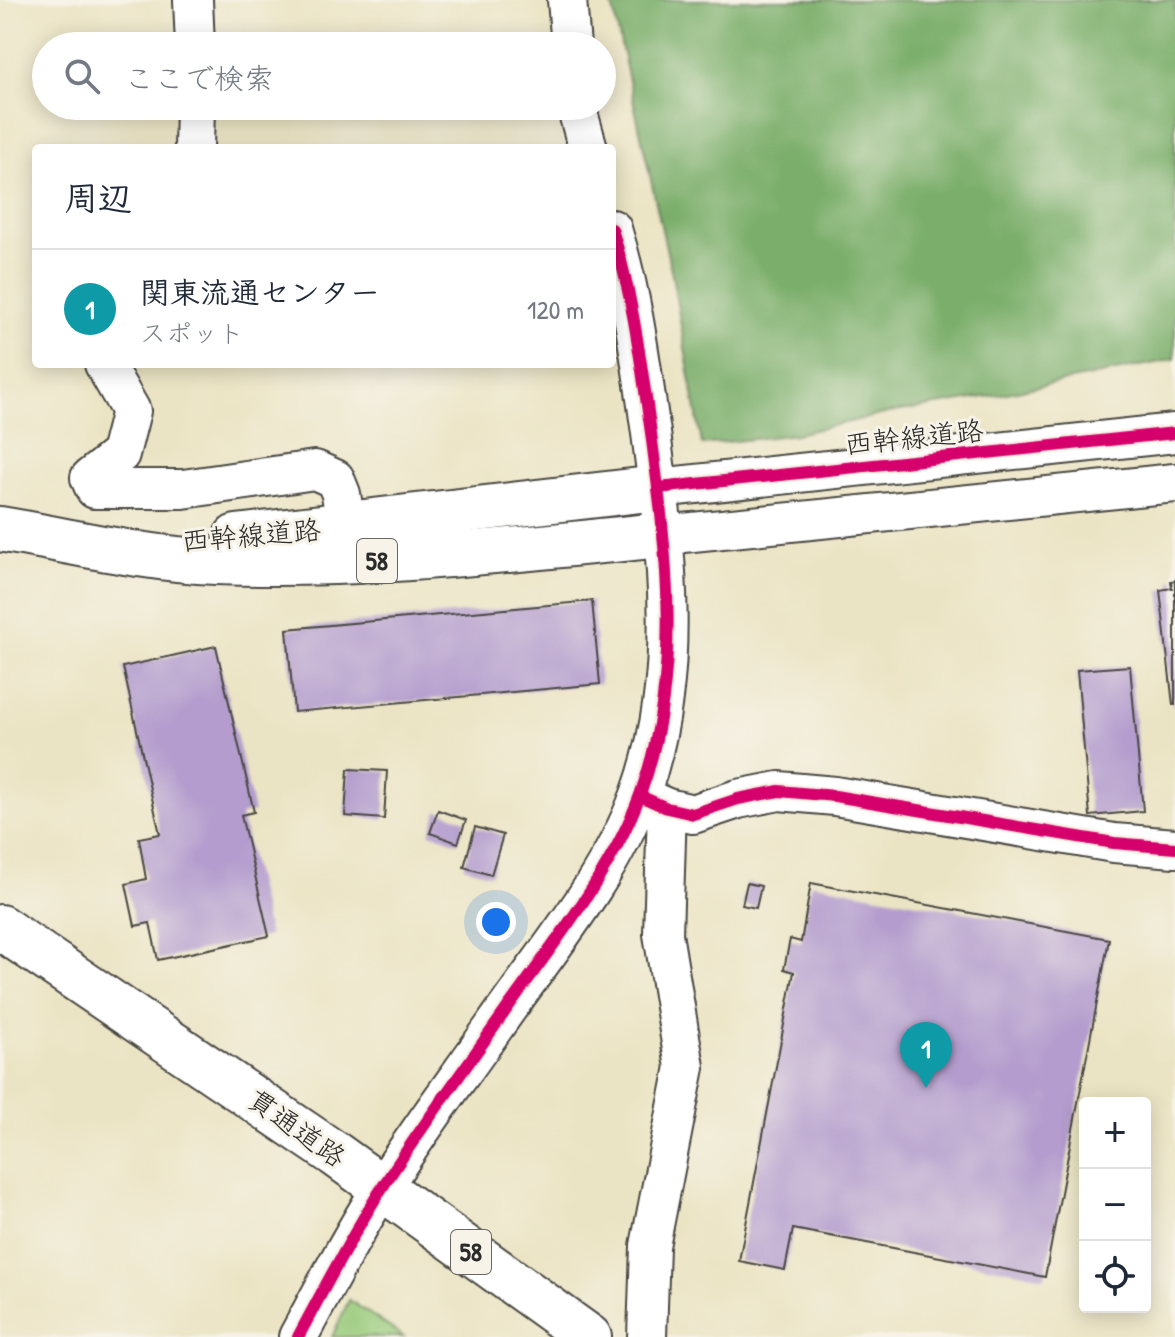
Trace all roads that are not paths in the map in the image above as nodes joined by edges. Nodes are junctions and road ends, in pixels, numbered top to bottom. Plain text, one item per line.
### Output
1 (193, 0) edge
2 (567, 0) edge
3 (194, 32) edge
4 (570, 32) edge
5 (195, 120) edge
6 (580, 120) edge
7 (194, 144) edge
8 (587, 144) edge
9 (616, 242) edge
10 (106, 368) edge
11 (1175, 433) edge
12 (1175, 483) edge
13 (658, 488) junction
14 (0, 529) edge
15 (663, 535) junction
16 (349, 544) junction
17 (653, 802) junction
18 (1175, 848) edge
19 (0, 927) edge
20 (382, 1188) junction
21 (298, 1337) edge
22 (589, 1337) edge
23 (647, 1337) edge

1 - 3 street
2 - 4 street
5 - 7 street
6 - 8 street
9 - 13 street
10 - 16 street
11 - 13 street, 西幹線道路
12 - 15 street, 西幹線道路
13 - 15 street
13 - 16 main road, 西幹線道路 / 58
14 - 16 main road, 西幹線道路 / 58
15 - 16 main road, 西幹線道路 / 58
15 - 17 street
17 - 18 street
17 - 20 street
17 - 23 street
19 - 20 main road, 貫通道路 / 58
20 - 21 street
20 - 22 main road, 貫通道路 / 58

